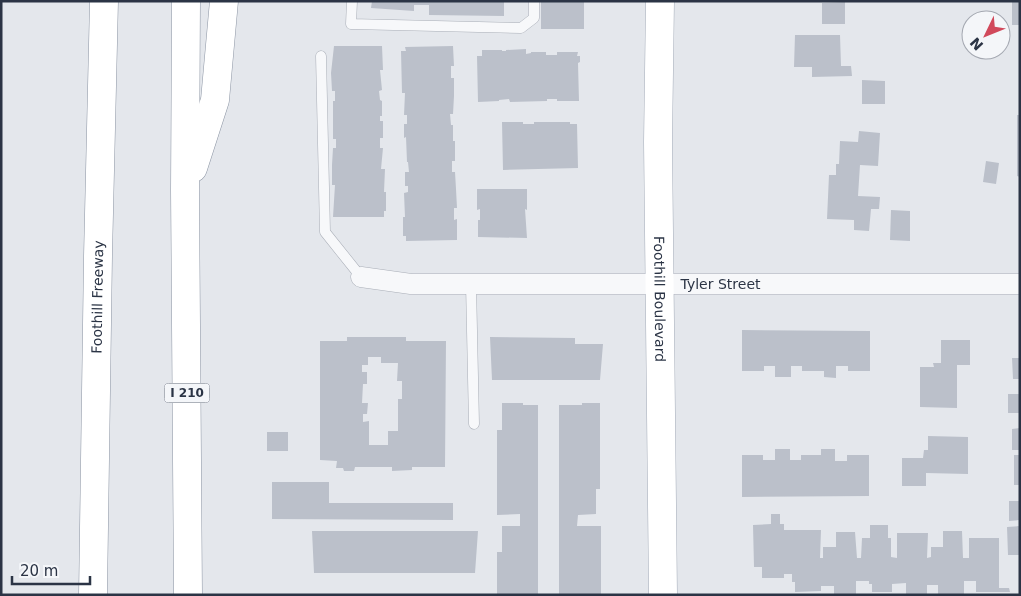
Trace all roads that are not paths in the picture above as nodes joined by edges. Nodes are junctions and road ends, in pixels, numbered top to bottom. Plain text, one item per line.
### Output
1 (86, 1) edge
2 (104, 1) edge
3 (186, 1) edge
4 (224, 1) edge
5 (352, 1) edge
6 (534, 1) edge
7 (660, 1) edge
8 (320, 56) dead end
9 (185, 190) junction
10 (98, 256) junction
11 (361, 277) joint
12 (471, 284) junction
13 (1020, 284) edge
14 (660, 285) junction
15 (474, 424) dead end
16 (93, 595) edge
17 (188, 595) edge
18 (663, 595) edge

1 - 10 main road
2 - 10 main road, Foothill Freeway
3 - 9 main road, I 210
4 - 9 main road
5 - 6 lane
7 - 14 main road, Foothill Boulevard
8 - 11 lane
9 - 17 main road, I 210
10 - 16 main road, Foothill Freeway
11 - 12 street, Tyler Street
12 - 14 street, Tyler Street
12 - 15 lane
13 - 14 street, Tyler Street
14 - 18 main road, Foothill Boulevard

